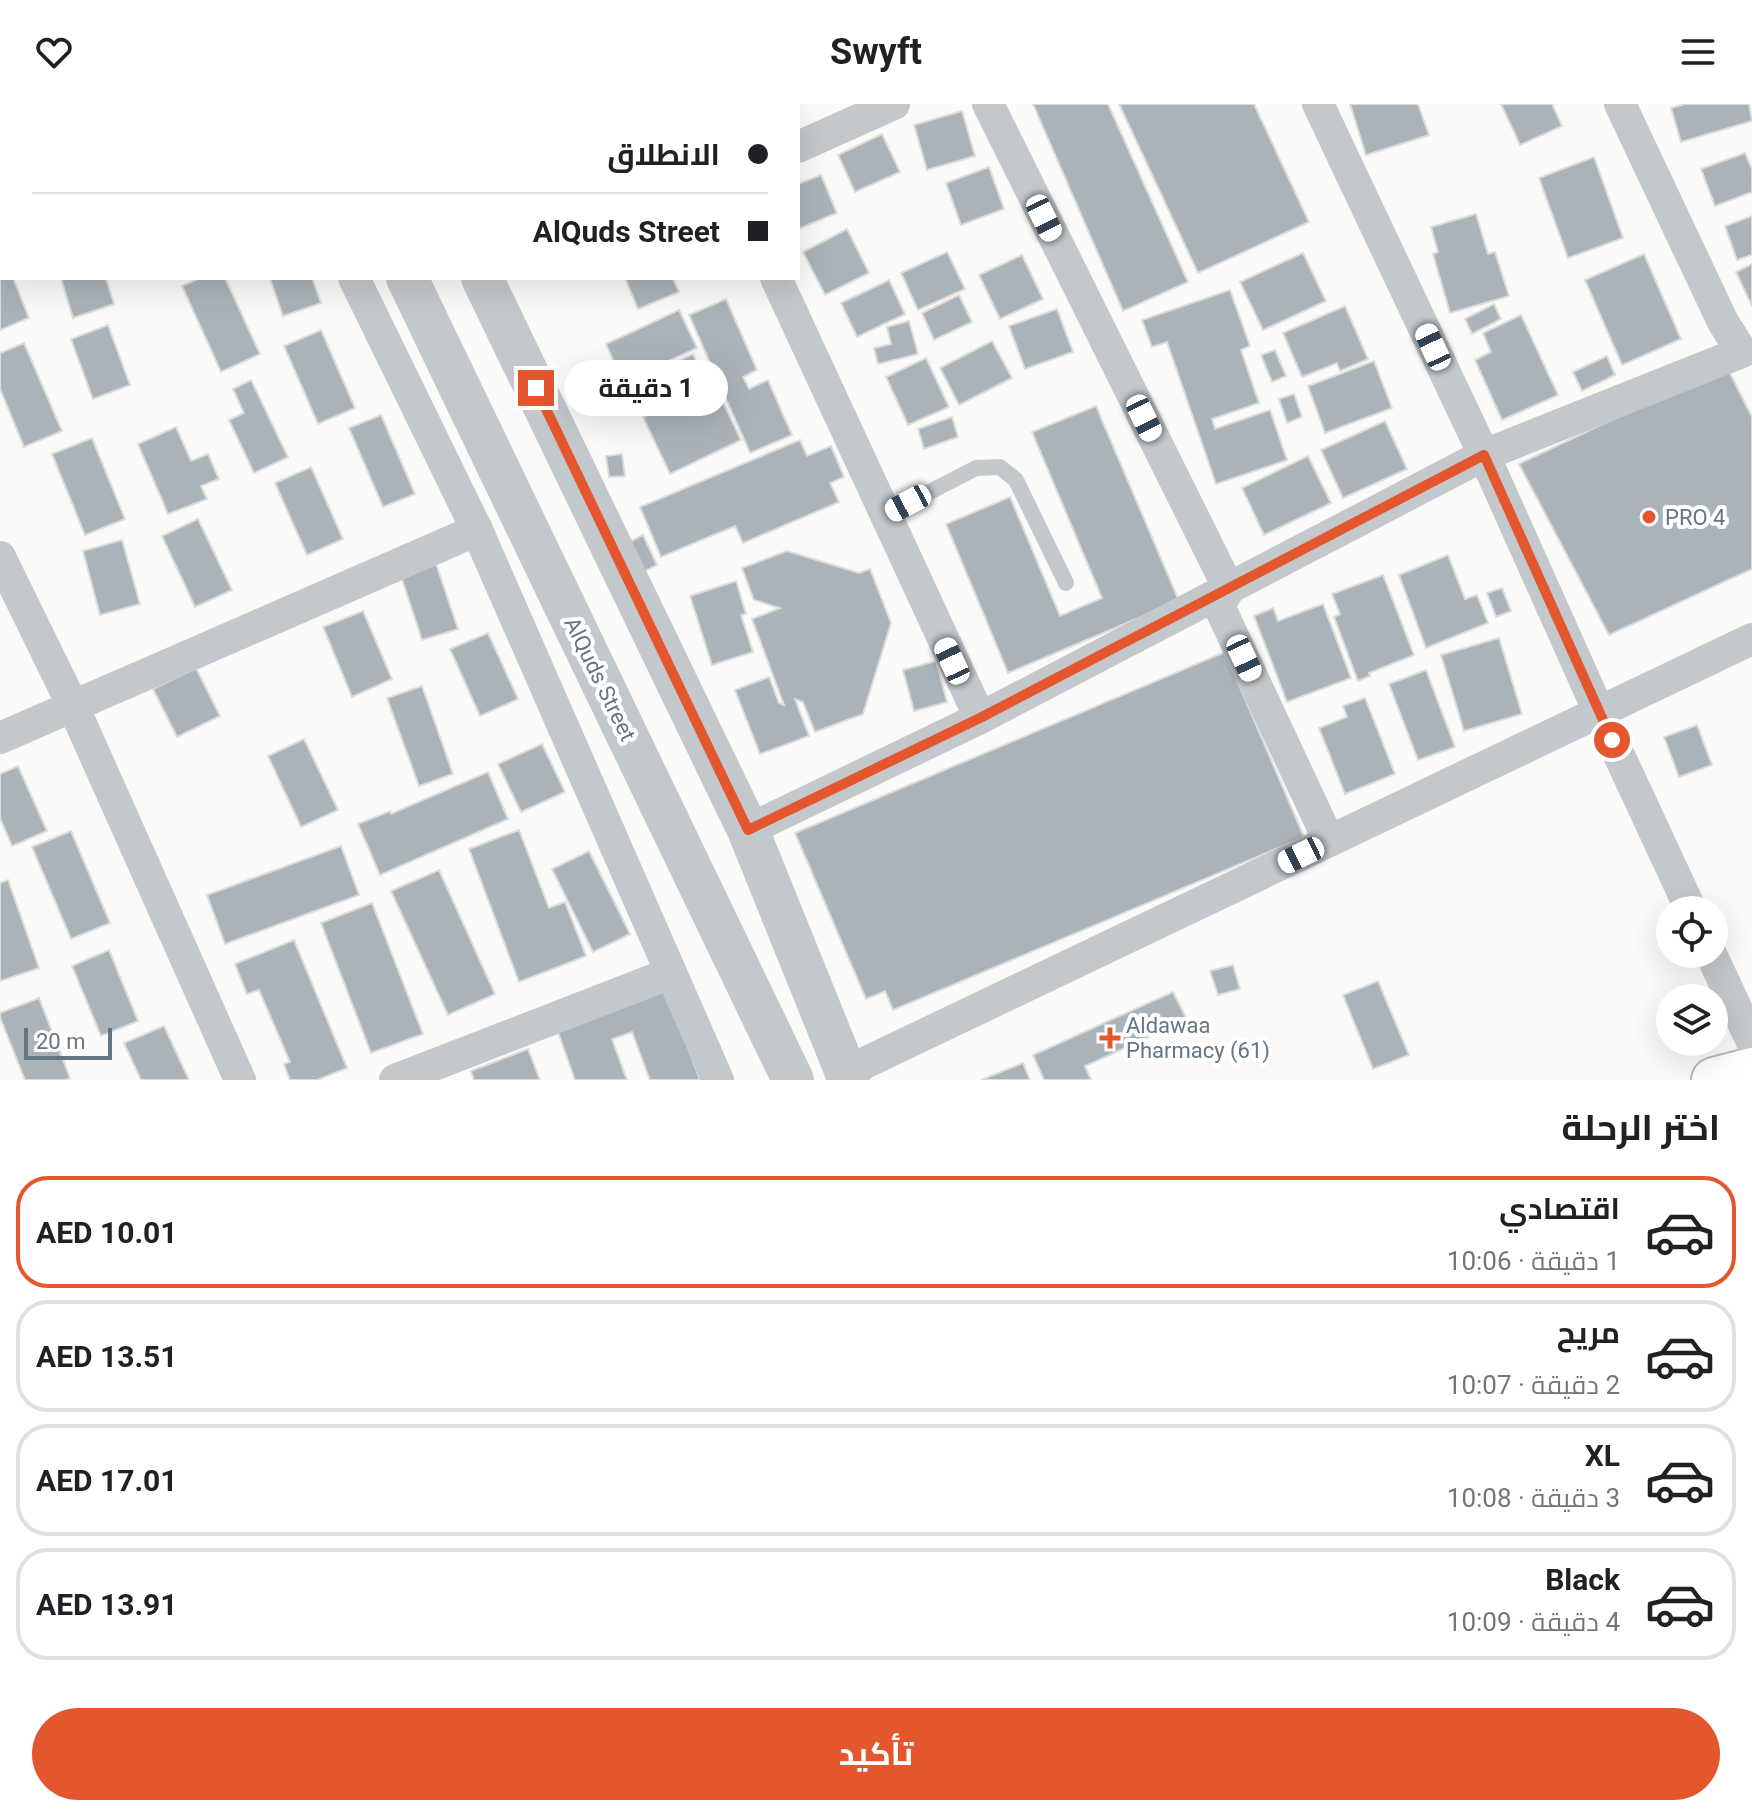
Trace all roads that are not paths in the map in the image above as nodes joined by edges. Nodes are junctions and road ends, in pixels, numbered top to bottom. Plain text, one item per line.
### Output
1 (894, 104) edge
2 (988, 104) edge
3 (1318, 104) edge
4 (1620, 104) edge
5 (800, 146) edge
6 (355, 280) edge
7 (408, 280) edge
8 (483, 280) edge
9 (777, 280) edge
10 (1747, 350) edge
11 (1484, 455) junction
12 (885, 515) junction
13 (477, 530) junction
14 (0, 557) edge
15 (1066, 583) dead end
16 (1229, 589) junction
17 (1752, 639) edge
18 (73, 706) junction
19 (1599, 712) junction
20 (980, 718) junction
21 (0, 738) edge
22 (748, 830) junction
23 (1329, 841) junction
24 (1684, 896) edge
25 (1718, 968) edge
26 (671, 973) junction
27 (1752, 1042) edge
28 (1752, 1070) edge
29 (848, 1076) edge
30 (240, 1080) edge
31 (395, 1080) edge
32 (718, 1080) edge
33 (793, 1080) edge
34 (1714, 1080) edge

1 - 5 street
2 - 16 street
3 - 11 street
4 - 10 street
6 - 13 street
7 - 33 street, AlQuds Street
8 - 22 street
9 - 12 street
10 - 11 street
11 - 16 street
11 - 19 street
12 - 15 lane
12 - 20 street
13 - 18 street
13 - 26 street
14 - 18 street
16 - 20 street
16 - 23 street
17 - 19 street
18 - 21 street
18 - 30 street
19 - 23 street
19 - 24 street
20 - 22 street
22 - 29 street
23 - 29 street
25 - 27 street
26 - 31 street
26 - 32 street
28 - 34 main road

